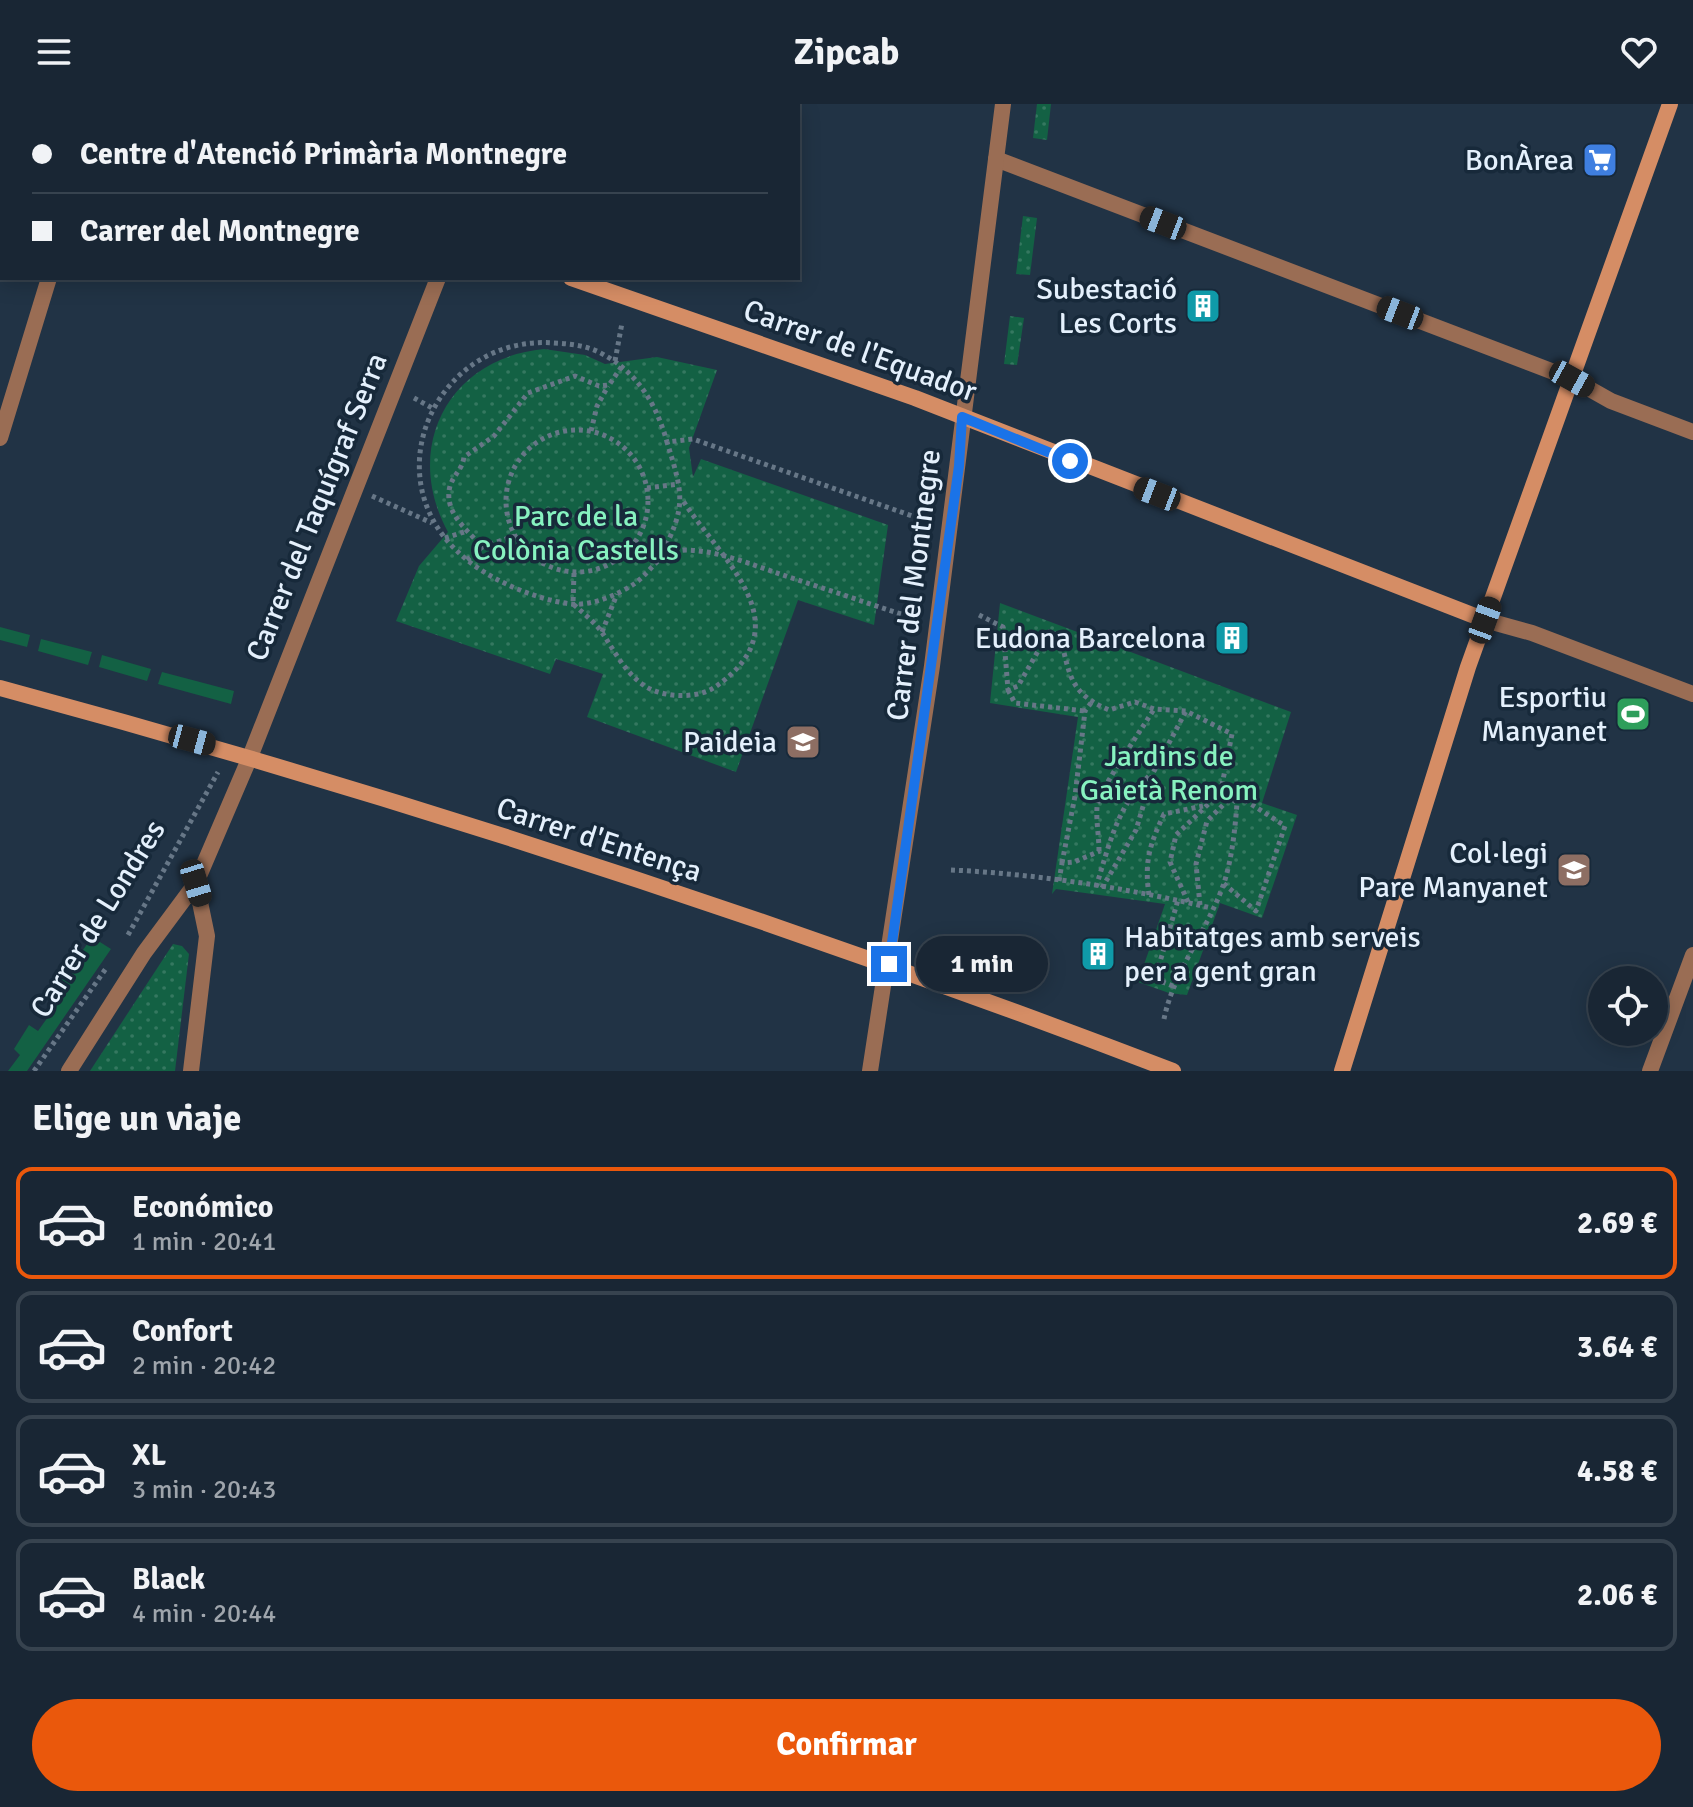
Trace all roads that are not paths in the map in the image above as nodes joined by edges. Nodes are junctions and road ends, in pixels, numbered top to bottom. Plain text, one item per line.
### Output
1 (1003, 104) edge
2 (1670, 104) edge
3 (996, 159) junction
4 (48, 280) edge
5 (437, 280) edge
6 (577, 280) edge
7 (1572, 379) junction
8 (962, 417) junction
9 (1693, 432) edge
10 (0, 438) edge
11 (1485, 620) junction
12 (0, 688) edge
13 (1693, 694) edge
14 (250, 757) junction
15 (196, 883) junction
16 (1693, 955) edge
17 (889, 964) junction
18 (69, 1071) edge
19 (191, 1071) edge
20 (870, 1071) edge
21 (1173, 1071) edge
22 (1342, 1071) edge
23 (1650, 1071) edge

1 - 3 street, Carrer del Montnegre
2 - 7 main road
3 - 7 street
3 - 8 street, Carrer del Montnegre
4 - 10 street
5 - 14 street, Carrer del Taquígraf Serra
6 - 8 main road, Carrer de l'Equador
7 - 9 street
7 - 11 main road
8 - 11 main road, Carrer de l'Equador
8 - 17 street, Carrer del Montnegre
11 - 13 street
11 - 22 main road
12 - 14 main road, Carrer d'Entença
14 - 15 street, Carrer de Londres
14 - 17 main road, Carrer d'Entença
15 - 18 street, Carrer de Londres
15 - 19 street
16 - 23 street
17 - 20 street, Carrer del Montnegre
17 - 21 main road, Carrer d'Entença

